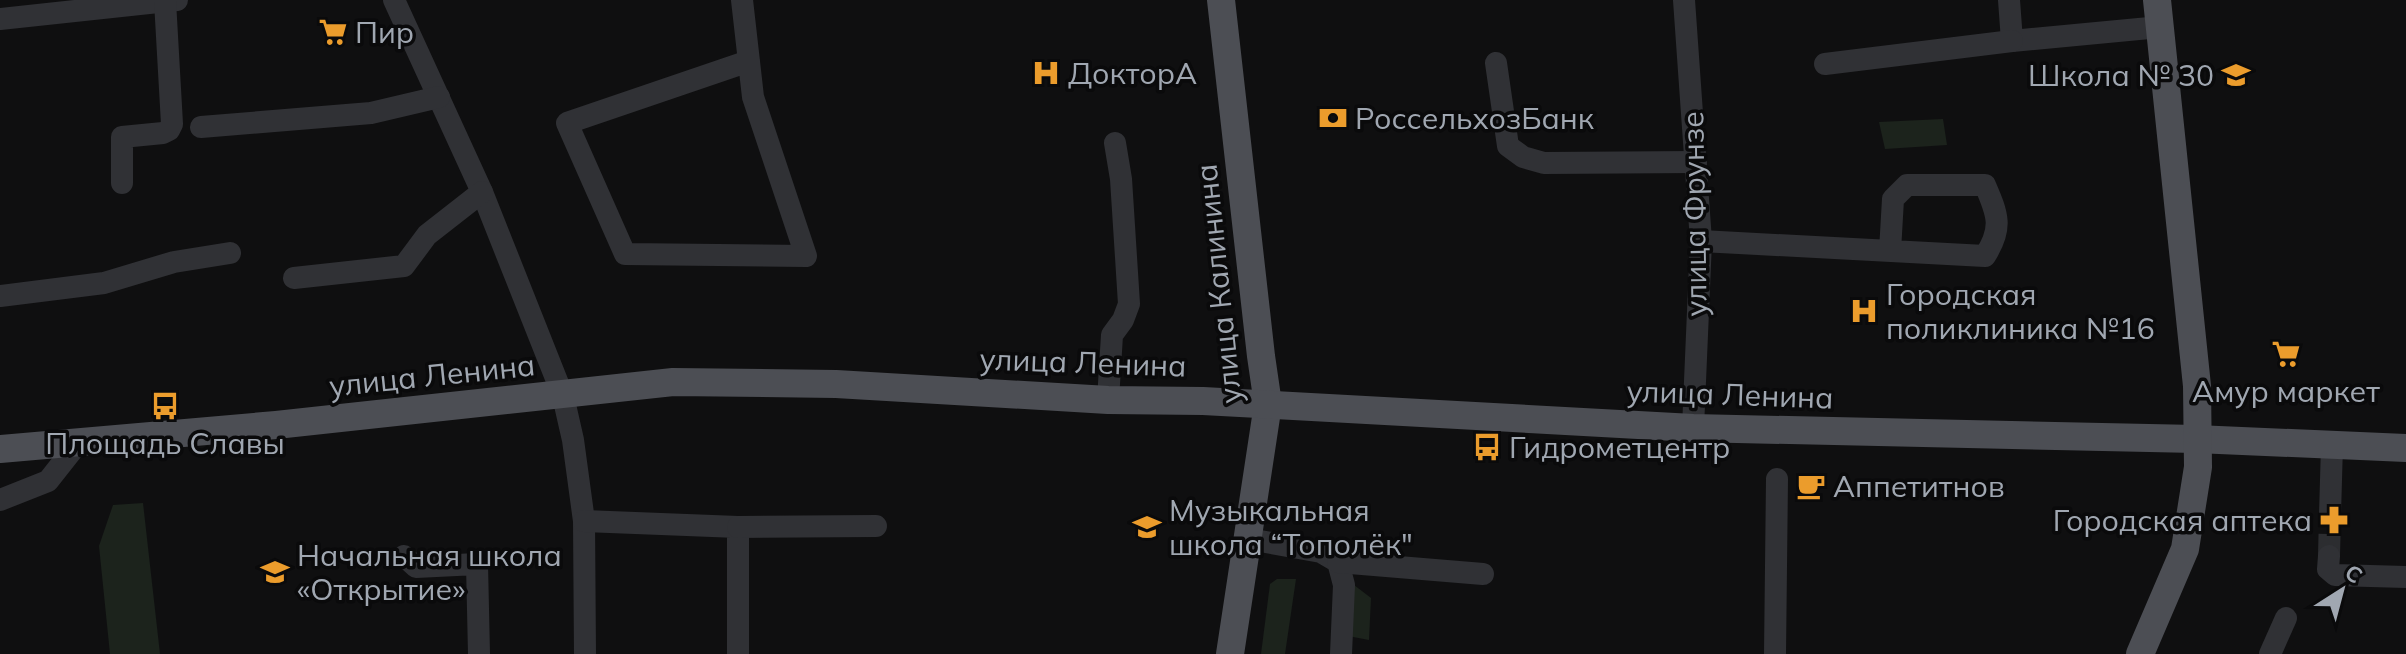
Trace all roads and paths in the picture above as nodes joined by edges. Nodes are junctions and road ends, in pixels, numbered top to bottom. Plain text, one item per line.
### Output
1 (394, 0) edge
2 (742, 0) edge
3 (1221, 0) edge
4 (1684, 0) edge
5 (2009, 0) edge
6 (172, 1) edge
7 (42, 7) edge
8 (2158, 13) edge
9 (0, 19) edge
10 (2012, 41) junction
11 (749, 61) junction
12 (1496, 63) dead end
13 (1825, 64) dead end
14 (439, 97) junction
15 (201, 127) dead end
16 (1115, 143) dead end
17 (1696, 162) junction
18 (122, 183) dead end
19 (482, 192) junction
20 (1701, 241) junction
21 (1890, 251) junction
22 (230, 253) dead end
23 (294, 278) dead end
24 (0, 296) edge
25 (563, 396) junction
26 (1108, 400) junction
27 (1268, 404) junction
28 (1693, 428) junction
29 (2196, 439) junction
30 (78, 443) junction
31 (2332, 445) junction
32 (2406, 448) edge
33 (0, 449) edge
34 (1777, 479) dead end
35 (0, 500) edge
36 (2330, 515) tunnel mouth
37 (584, 521) junction
38 (876, 526) dead end
39 (738, 527) junction
40 (1249, 539) junction
41 (404, 556) dead end
42 (2329, 556) dead end
43 (1338, 562) junction
44 (1483, 574) dead end
45 (2406, 577) edge
46 (2286, 618) dead end
47 (479, 654) edge
48 (585, 654) edge
49 (738, 654) edge
50 (1230, 654) edge
51 (1341, 654) edge
52 (1775, 654) edge
53 (2140, 654) edge
54 (2270, 654) edge

1 - 14 street
2 - 11 street
3 - 27 main road, улица Калинина
4 - 17 street, улица Фрунзе
5 - 10 street
6 - 7 street
6 - 18 street
7 - 9 street
8 - 10 street
8 - 29 main road
10 - 13 street
11 - 11 street
12 - 17 street
14 - 15 street
14 - 19 street
16 - 26 street
17 - 20 street, улица Фрунзе
19 - 23 street
19 - 25 street
20 - 21 street
20 - 28 street, улица Фрунзе
21 - 21 street
22 - 24 street
25 - 26 main road, улица Ленина
25 - 30 main road, улица Ленина
25 - 37 street
26 - 27 main road, улица Ленина
27 - 28 main road, улица Ленина
27 - 40 main road, улица Калинина
28 - 29 main road, улица Ленина
29 - 31 main road, улица Ленина
29 - 53 main road
30 - 33 main road, улица Ленина
30 - 35 street
31 - 32 main road, улица Ленина
31 - 36 street
34 - 52 street
37 - 39 street
37 - 48 street
38 - 39 street
39 - 49 street
40 - 43 street
40 - 50 main road, улица Калинина
41 - 47 street
42 - 45 street
43 - 44 street
43 - 51 street
46 - 54 street

